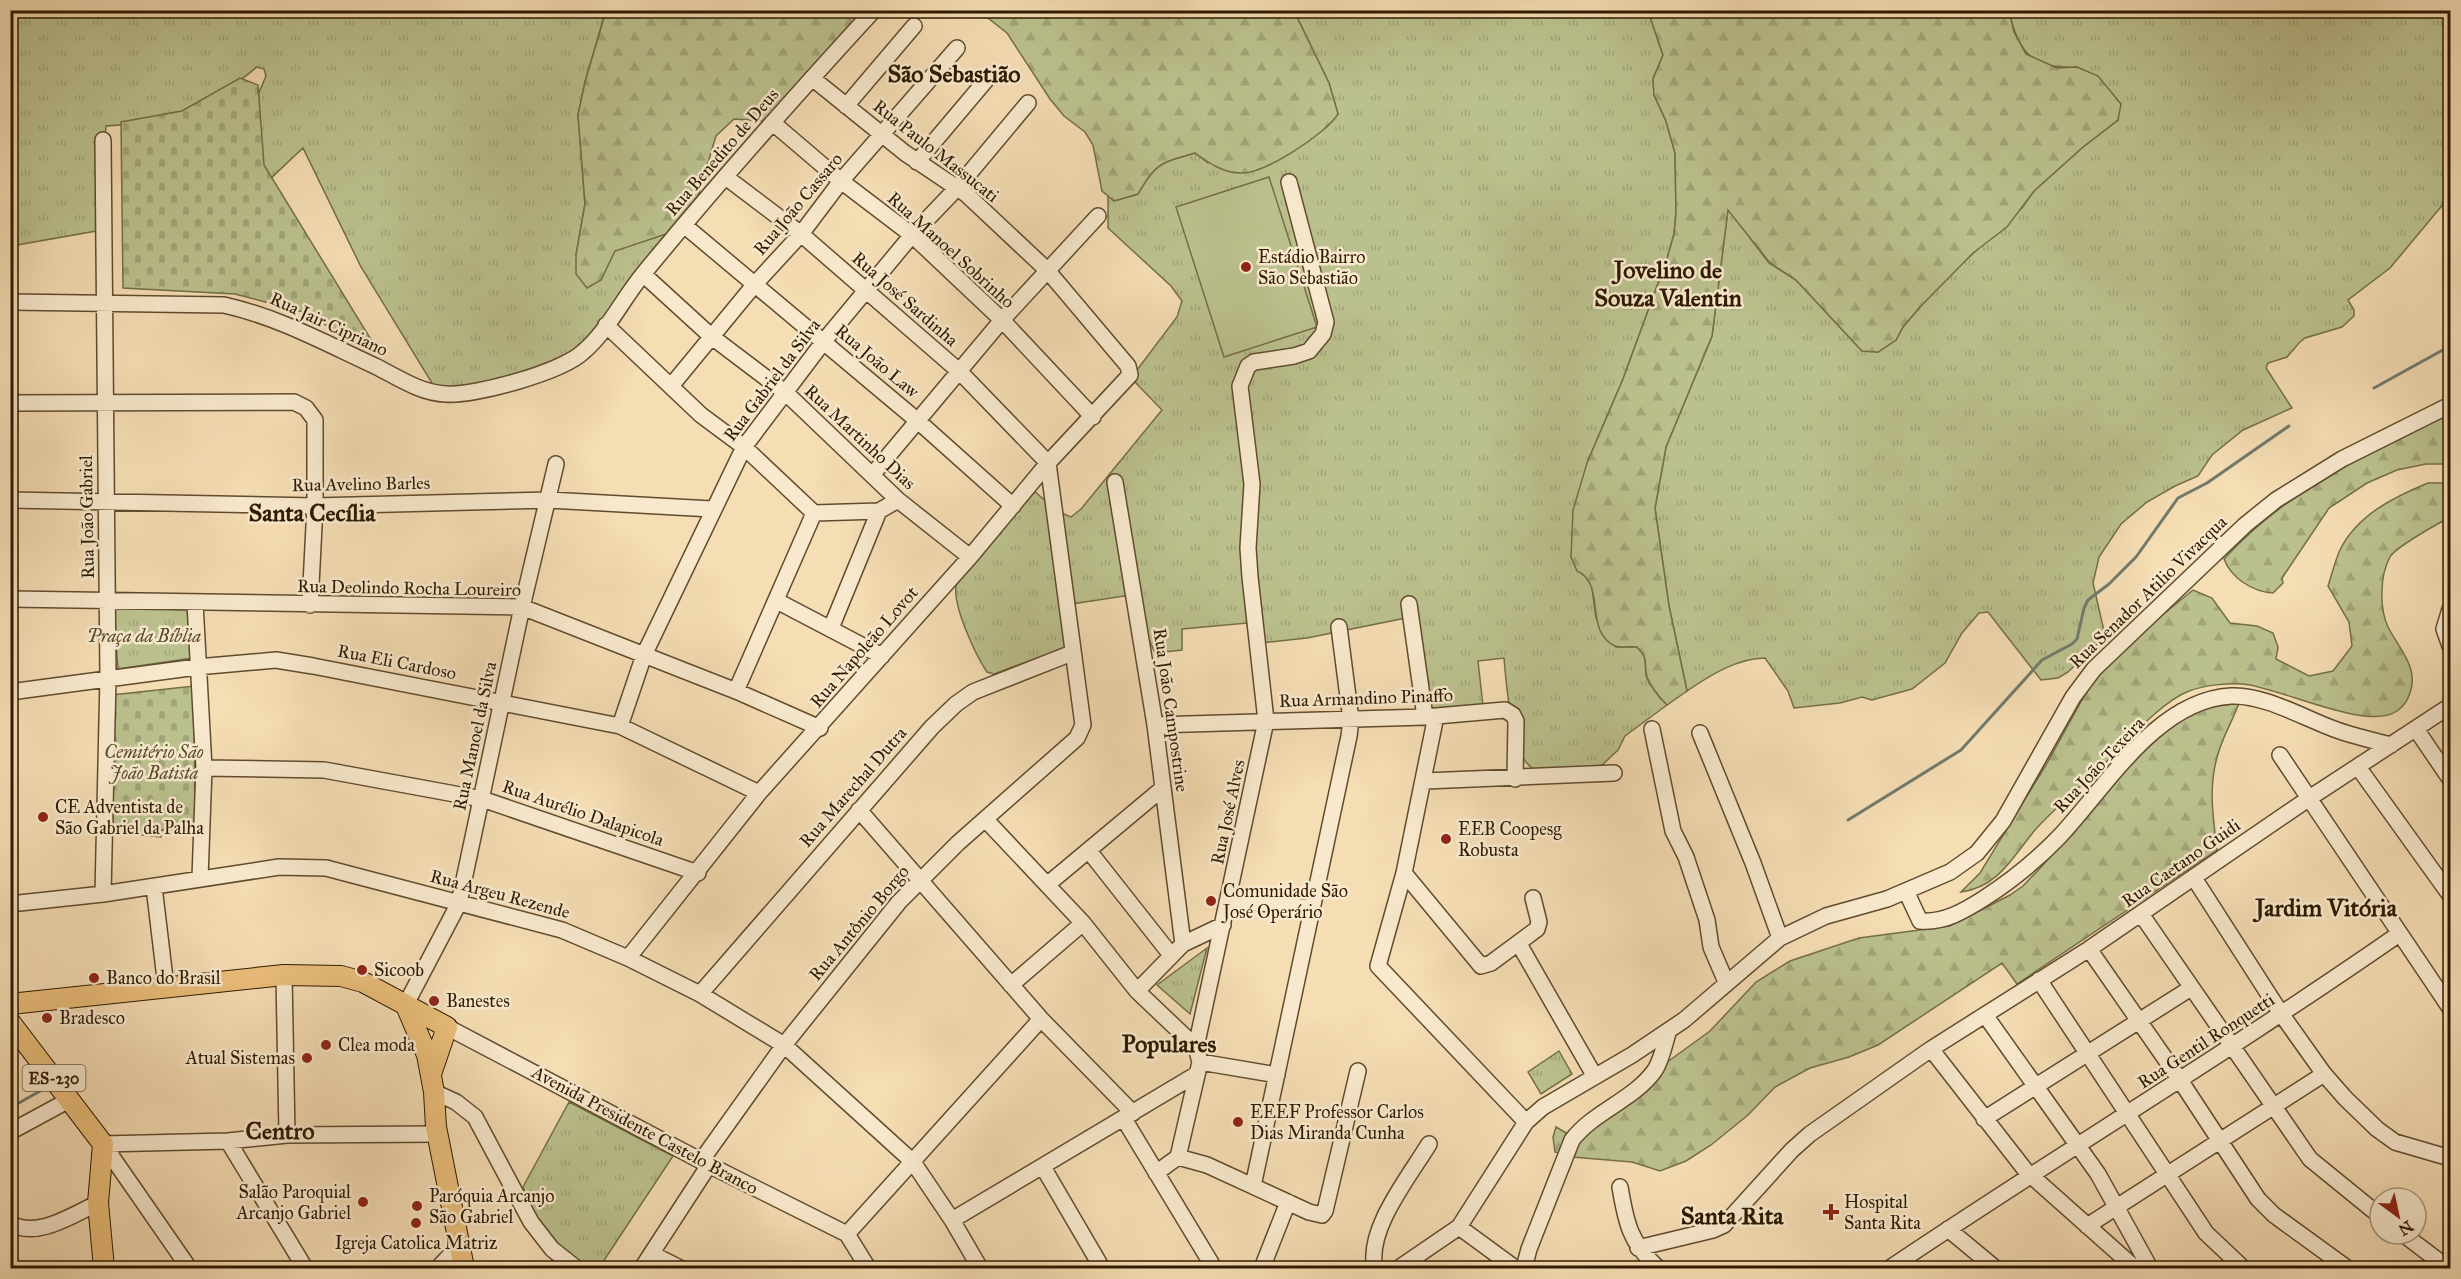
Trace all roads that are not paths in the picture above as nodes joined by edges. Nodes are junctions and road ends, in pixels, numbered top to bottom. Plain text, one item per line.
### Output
1 (874, 10) edge
2 (914, 26) dead end
3 (957, 48) dead end
4 (812, 78) junction
5 (987, 79) dead end
6 (1028, 103) dead end
7 (846, 106) junction
8 (773, 123) junction
9 (882, 134) junction
10 (103, 140) dead end
11 (917, 162) junction
12 (726, 178) junction
13 (841, 181) junction
14 (1289, 182) dead end
15 (957, 188) junction
16 (1098, 216) dead end
17 (685, 226) junction
18 (801, 234) junction
19 (912, 235) junction
20 (1047, 270) junction
21 (643, 274) junction
22 (755, 284) junction
23 (865, 291) junction
24 (10, 302) edge
25 (105, 302) junction
26 (1002, 320) junction
27 (606, 325) junction
28 (712, 337) junction
29 (824, 341) junction
30 (1128, 366) joint
31 (960, 372) junction
32 (671, 386) junction
33 (786, 393) junction
34 (10, 403) edge
35 (106, 403) junction
36 (2451, 405) edge
37 (1093, 417) junction
38 (919, 422) junction
39 (744, 447) junction
40 (1048, 463) junction
41 (556, 464) dead end
42 (873, 474) junction
43 (1115, 482) dead end
44 (10, 500) edge
45 (549, 500) junction
46 (898, 500) junction
47 (107, 501) junction
48 (315, 506) junction
49 (1013, 506) junction
50 (712, 509) junction
51 (879, 511) junction
52 (814, 513) junction
53 (970, 557) junction
54 (10, 599) edge
55 (108, 600) junction
56 (777, 601) junction
57 (195, 603) junction
58 (1409, 604) dead end
59 (310, 605) junction
60 (522, 607) junction
61 (2451, 609) edge
62 (1339, 627) dead end
63 (831, 628) junction
64 (2451, 646) edge
65 (1072, 653) junction
66 (644, 655) junction
67 (882, 656) junction
68 (197, 667) junction
69 (108, 678) junction
70 (736, 691) junction
71 (10, 692) edge
72 (502, 703) junction
73 (2451, 706) edge
74 (1430, 717) junction
75 (1350, 720) junction
76 (1266, 721) junction
77 (1155, 725) junction
78 (620, 726) junction
79 (820, 728) junction
80 (1652, 729) dead end
81 (2416, 729) junction
82 (1700, 733) dead end
83 (2391, 745) junction
84 (2280, 755) dead end
85 (2358, 767) junction
86 (204, 768) junction
87 (1614, 773) dead end
88 (1515, 779) junction
89 (2451, 779) edge
90 (1425, 781) junction
91 (1163, 788) junction
92 (759, 793) junction
93 (482, 799) junction
94 (2308, 799) junction
95 (859, 810) junction
96 (986, 820) junction
97 (1089, 851) junction
98 (698, 873) junction
99 (1404, 873) junction
100 (200, 878) junction
101 (2194, 878) junction
102 (920, 880) junction
103 (1048, 884) junction
104 (154, 887) junction
105 (1906, 891) junction
106 (103, 894) junction
107 (2451, 895) edge
108 (1533, 898) dead end
109 (1229, 900) junction
110 (459, 903) junction
111 (10, 904) edge
112 (1312, 908) junction
113 (2141, 914) junction
114 (1083, 923) junction
115 (1223, 925) junction
116 (2399, 934) junction
117 (1780, 938) junction
118 (1183, 944) junction
119 (1519, 944) junction
120 (2089, 949) junction
121 (1171, 955) junction
122 (628, 958) junction
123 (284, 975) junction
124 (2039, 980) junction
125 (1726, 982) junction
126 (1011, 985) junction
127 (166, 987) junction
128 (2191, 988) junction
129 (1137, 991) junction
130 (700, 994) junction
131 (10, 1004) edge
132 (406, 1007) junction
133 (2451, 1008) edge
134 (1985, 1015) junction
135 (2282, 1015) junction
136 (1041, 1019) junction
137 (2140, 1021) junction
138 (10, 1022) edge
139 (447, 1027) junction
140 (1669, 1030) junction
141 (784, 1045) junction
142 (2231, 1047) junction
143 (1931, 1049) junction
144 (2088, 1054) junction
145 (1198, 1061) junction
146 (1358, 1071) dead end
147 (2324, 1074) junction
148 (1277, 1075) junction
149 (1594, 1075) junction
150 (2180, 1080) junction
151 (432, 1083) junction
152 (2036, 1087) junction
153 (69, 1100) junction
154 (2273, 1107) junction
155 (2128, 1114) junction
156 (1129, 1116) junction
157 (1984, 1119) junction
158 (1526, 1122) junction
159 (10, 1132) edge
160 (438, 1134) junction
161 (287, 1135) junction
162 (100, 1139) junction
163 (228, 1141) junction
164 (2220, 1141) junction
165 (1429, 1144) dead end
166 (2078, 1145) junction
167 (1178, 1157) junction
168 (2451, 1158) edge
169 (913, 1162) junction
170 (705, 1163) junction
171 (1043, 1167) junction
172 (1156, 1173) junction
173 (2030, 1175) junction
174 (2167, 1175) junction
175 (1253, 1186) junction
176 (1620, 1187) dead end
177 (1288, 1202) junction
178 (98, 1203) junction
179 (2118, 1206) junction
180 (2368, 1206) edge
181 (952, 1220) junction
182 (10, 1223) edge
183 (2087, 1226) junction
184 (1459, 1227) junction
185 (1948, 1229) junction
186 (847, 1234) junction
187 (459, 1246) junction
188 (2418, 1246) edge
189 (1638, 1248) junction
190 (652, 1254) junction
191 (104, 1269) edge
192 (189, 1269) edge
193 (305, 1269) edge
194 (438, 1269) edge
195 (464, 1269) edge
196 (576, 1269) edge
197 (642, 1269) edge
198 (680, 1269) edge
199 (868, 1269) edge
200 (980, 1269) edge
201 (1101, 1269) edge
202 (1214, 1269) edge
203 (1262, 1269) edge
204 (1375, 1269) edge
205 (1399, 1269) edge
206 (1515, 1269) edge
207 (1524, 1269) edge
208 (1658, 1269) edge
209 (1890, 1269) edge
210 (1995, 1269) edge
211 (2134, 1269) edge
212 (2150, 1269) edge
213 (2243, 1269) edge
214 (2347, 1269) edge
215 (2448, 1269) edge

1 - 4 street, Rua Benedito de Deus
2 - 7 street
3 - 9 street, Rua João Cassaro
4 - 7 street, Rua Paulo Massucati
4 - 8 street, Rua Benedito de Deus
5 - 11 street
6 - 15 street, Rua Gabriel da Silva
7 - 9 street, Rua Paulo Massucati
8 - 12 street, Rua Benedito de Deus
8 - 13 street, Rua Manoel Sobrinho
9 - 11 street, Rua Paulo Massucati
9 - 13 street, Rua João Cassaro
10 - 25 street, Rua João Gabriel
11 - 15 street, Rua Paulo Massucati
12 - 17 street, Rua Benedito de Deus
12 - 18 street, Rua José Sardinha
13 - 18 street, Rua João Cassaro
13 - 19 street, Rua Manoel Sobrinho
14 - 76 street, Rua José Alves
15 - 19 street, Rua Gabriel da Silva
15 - 20 street, Rua Paulo Massucati
16 - 20 street
17 - 21 street, Rua Benedito de Deus
17 - 22 street, Rua João Law
18 - 22 street, Rua João Cassaro
18 - 23 street, Rua José Sardinha
19 - 23 street, Rua Gabriel da Silva
19 - 26 street, Rua Manoel Sobrinho
20 - 26 street
20 - 30 street, Rua Paulo Massucati
21 - 27 street, Rua Benedito de Deus
21 - 28 street, Rua Martinho Dias
22 - 28 street, Rua João Cassaro
22 - 29 street, Rua João Law
23 - 29 street, Rua Gabriel da Silva
23 - 31 street, Rua José Sardinha
24 - 25 street, Rua Jair Cipriano
25 - 27 street, Rua Jair Cipriano
25 - 35 street, Rua João Gabriel
26 - 31 street
26 - 37 street, Rua Manoel Sobrinho
27 - 32 street
28 - 32 street, Rua João Cassaro
28 - 33 street, Rua Martinho Dias
29 - 33 street, Rua Gabriel da Silva
29 - 38 street, Rua João Law
30 - 37 street, Rua Napoleão Lovot
31 - 38 street
31 - 40 street, Rua José Sardinha
32 - 39 street
33 - 39 street, Rua Gabriel da Silva
33 - 42 street, Rua Martinho Dias
34 - 35 street
35 - 47 street, Rua João Gabriel
35 - 48 street
36 - 105 street, Rua Senador Atilio Vivacqua
37 - 40 street, Rua Napoleão Lovot
38 - 42 street
38 - 49 street, Rua João Law
39 - 50 street, Rua Gabriel da Silva
39 - 52 street
40 - 49 street, Rua Napoleão Lovot
40 - 65 street
41 - 45 street, Rua Manoel da Silva
42 - 46 street, Rua Martinho Dias
43 - 77 street, Rua João Campostrine
44 - 47 street, Rua Avelino Barles
45 - 48 street, Rua Avelino Barles
45 - 50 street, Rua Avelino Barles
45 - 60 street, Rua Manoel da Silva
46 - 51 street
46 - 53 street, Rua Martinho Dias
47 - 48 street, Rua Avelino Barles
47 - 55 street, Rua João Gabriel
48 - 59 street
49 - 53 street, Rua Napoleão Lovot
50 - 66 street, Rua Gabriel da Silva
51 - 52 street
51 - 63 street
52 - 56 street
53 - 67 street, Rua Napoleão Lovot
54 - 55 street, Rua Deolindo Rocha Loureiro
55 - 57 street, Rua Deolindo Rocha Loureiro
55 - 69 street, Rua João Gabriel
56 - 63 street
56 - 70 street
57 - 59 street, Rua Deolindo Rocha Loureiro
57 - 68 street
58 - 74 street
59 - 60 street, Rua Deolindo Rocha Loureiro
60 - 66 street, Rua Deolindo Rocha Loureiro
60 - 72 street, Rua Manoel da Silva
61 - 64 street
62 - 75 street
63 - 67 street
65 - 95 street, Rua Marechal Dutra
65 - 96 street, Rua Antônio Borgo
66 - 70 street, Rua Deolindo Rocha Loureiro
66 - 78 street, Rua Gabriel da Silva
67 - 79 street, Rua Napoleão Lovot
68 - 69 street, Rua Eli Cardoso
68 - 72 street, Rua Eli Cardoso
68 - 86 street
69 - 71 street, Rua Eli Cardoso
69 - 106 street, Rua João Gabriel
70 - 79 street, Rua Deolindo Rocha Loureiro
72 - 78 street, Rua Eli Cardoso
72 - 93 street, Rua Manoel da Silva
73 - 81 street, Rua Caetano Guidi
74 - 75 street, Rua Armandino Pinaffo
74 - 88 street, Rua Armandino Pinaffo
74 - 90 street
75 - 76 street, Rua Armandino Pinaffo
75 - 112 street
76 - 77 street, Rua Armandino Pinaffo
76 - 109 street, Rua José Alves
77 - 91 street, Rua João Campostrine
78 - 92 street, Rua Eli Cardoso
79 - 92 street, Rua Napoleão Lovot
80 - 125 street
81 - 83 street, Rua Caetano Guidi
81 - 89 street
82 - 117 street
83 - 85 street, Rua Caetano Guidi
83 - 105 street, Rua João Texeira
84 - 94 street
85 - 94 street, Rua Caetano Guidi
85 - 107 street
86 - 93 street, Rua Aurélio Dalapicola
86 - 100 street
87 - 88 street
88 - 90 street
90 - 99 street
91 - 97 street
91 - 118 street, Rua João Campostrine
92 - 98 street, Rua Napoleão Lovot
93 - 98 street, Rua Aurélio Dalapicola
93 - 110 street, Rua Manoel da Silva
94 - 101 street, Rua Caetano Guidi
94 - 116 street
95 - 102 street
95 - 130 street, Rua Marechal Dutra
96 - 102 street, Rua Antônio Borgo
96 - 103 street
97 - 103 street
97 - 121 street
98 - 122 street, Rua Napoleão Lovot
99 - 119 street
99 - 158 street
100 - 104 street, Rua Argeu Rezende
100 - 110 street, Rua Argeu Rezende
101 - 113 street, Rua Caetano Guidi
101 - 135 street
102 - 126 street
102 - 141 street, Rua Antônio Borgo
103 - 114 street
104 - 106 street, Rua Argeu Rezende
104 - 127 street
105 - 117 street, Rua Senador Atilio Vivacqua
106 - 111 street, Rua Argeu Rezende
108 - 119 street
109 - 112 street
109 - 115 street, Rua José Alves
110 - 122 street, Rua Argeu Rezende
110 - 132 street, Rua Manoel da Silva
112 - 148 street
113 - 120 street, Rua Caetano Guidi
113 - 128 street
114 - 126 street
114 - 129 street
115 - 118 street
115 - 145 street, Rua José Alves
116 - 133 street
116 - 135 street, Rua Gentil Ronquetti
117 - 125 street, Rua Senador Atilio Vivacqua
118 - 121 street
119 - 149 street
120 - 124 street, Rua Caetano Guidi
120 - 137 street
121 - 129 street
122 - 130 street, Rua Argeu Rezende
123 - 127 main road, Avenida Presidente Castelo Branco
123 - 132 main road, Avenida Presidente Castelo Branco
123 - 161 street
124 - 134 street, Rua Caetano Guidi
124 - 144 street
125 - 140 street, Rua Senador Atilio Vivacqua
126 - 136 street
127 - 131 main road, Avenida Presidente Castelo Branco
128 - 137 street
128 - 142 street
129 - 145 street
130 - 141 street, Rua Argeu Rezende
132 - 139 main road, Avenida Presidente Castelo Branco
132 - 151 main road
134 - 143 street, Rua Caetano Guidi
134 - 152 street
135 - 142 street, Rua Gentil Ronquetti
135 - 147 street
136 - 156 street
136 - 169 street
137 - 144 street
137 - 150 street
138 - 153 main road, ES-230
139 - 151 main road
139 - 170 street, Avenida Presidente Castelo Branco
140 - 149 street, Rua Senador Atilio Vivacqua
140 - 207 street
141 - 169 street, Rua Argeu Rezende
141 - 170 street, Rua Antônio Borgo
142 - 150 street, Rua Gentil Ronquetti
142 - 154 street
143 - 157 street
143 - 189 street, Rua Caetano Guidi
144 - 152 street
144 - 155 street
145 - 148 street
145 - 156 street
145 - 167 street, Rua José Alves
146 - 177 street
147 - 154 street
147 - 168 street
148 - 175 street
149 - 158 street, Rua Senador Atilio Vivacqua
150 - 155 street, Rua Gentil Ronquetti
150 - 164 street
151 - 160 main road
151 - 196 street
152 - 157 street
152 - 166 street
153 - 159 street
153 - 162 main road, ES-230
154 - 164 street
154 - 180 street
155 - 166 street, Rua Gentil Ronquetti
155 - 174 street
156 - 171 street
156 - 172 street
157 - 173 street
158 - 184 street, Rua Senador Atilio Vivacqua
160 - 161 street
160 - 187 main road
161 - 163 street
162 - 163 street
162 - 178 main road
162 - 192 street
163 - 193 street
164 - 174 street
164 - 214 street
165 - 204 street
166 - 173 street, Rua Gentil Ronquetti
166 - 179 street
167 - 172 street
167 - 175 street
169 - 181 street, Rua Argeu Rezende
169 - 186 street
170 - 186 street, Avenida Presidente Castelo Branco
170 - 190 street, Rua Antônio Borgo
171 - 181 street
171 - 201 street
172 - 202 street
173 - 183 street
173 - 185 street, Rua Gentil Ronquetti
174 - 179 street
174 - 213 street
175 - 177 street
176 - 189 street
177 - 203 street
178 - 182 street
178 - 191 main road
179 - 183 street
179 - 212 street
181 - 200 street, Rua Argeu Rezende
183 - 211 street
184 - 205 street, Rua Senador Atilio Vivacqua
184 - 206 street
185 - 209 street, Rua Gentil Ronquetti
185 - 210 street
186 - 199 street
187 - 194 street
187 - 195 main road
188 - 215 street
189 - 208 street
190 - 197 street, Rua Antônio Borgo
190 - 198 street

